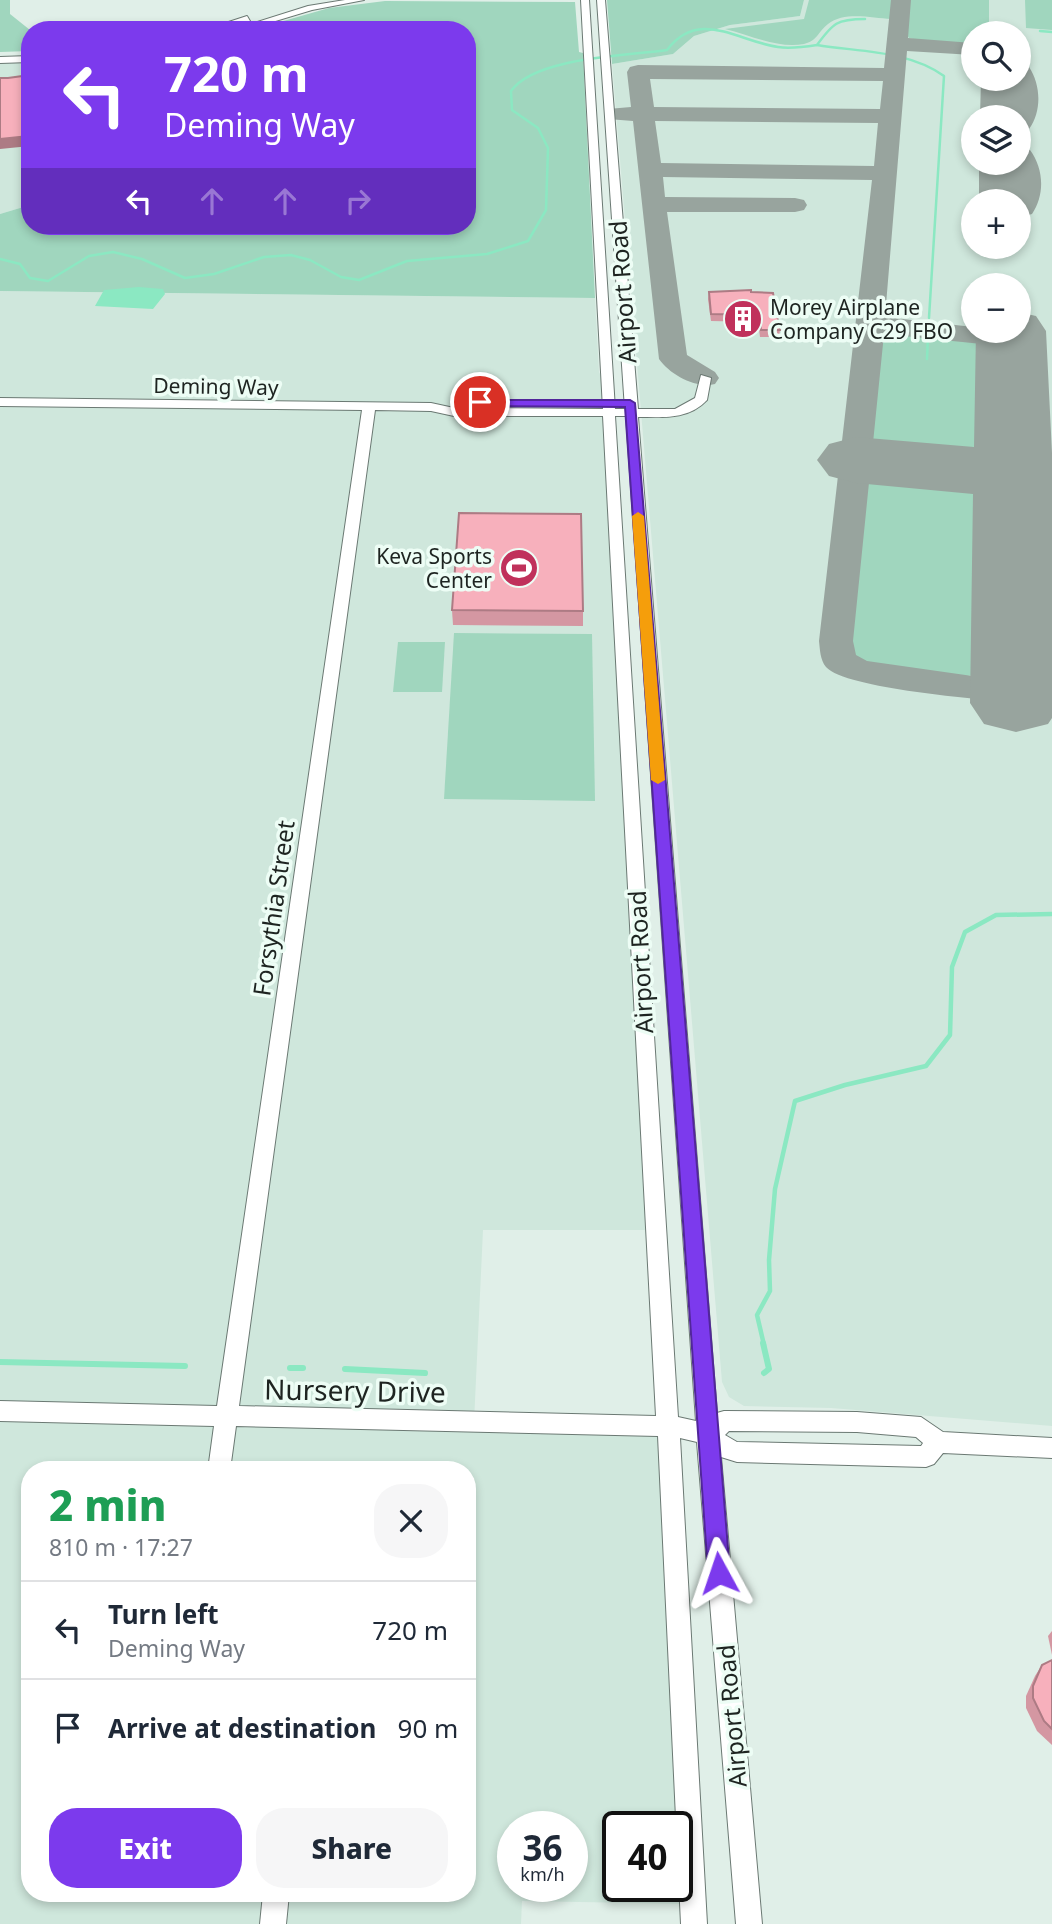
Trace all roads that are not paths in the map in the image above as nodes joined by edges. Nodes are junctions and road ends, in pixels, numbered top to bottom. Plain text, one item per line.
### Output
1 (321, 0) edge
2 (360, 0) edge
3 (601, 0) edge
4 (582, 1) edge
5 (238, 21) edge
6 (267, 21) edge
7 (0, 54) edge
8 (21, 56) edge
9 (21, 58) edge
10 (0, 60) edge
11 (705, 378) dead end
12 (0, 402) edge
13 (369, 407) junction
14 (620, 408) junction
15 (0, 1411) edge
16 (226, 1416) junction
17 (668, 1426) junction
18 (708, 1436) junction
19 (938, 1442) junction
20 (1052, 1448) edge
21 (220, 1461) edge
22 (275, 1902) edge
23 (273, 1924) edge
24 (694, 1924) edge
25 (749, 1924) edge

1 - 5 street
2 - 6 street
3 - 14 street, Airport Road
4 - 14 street, Airport Road
7 - 8 street
9 - 10 street
11 - 14 street, Deming Way
12 - 13 street, Deming Way
13 - 14 street, Deming Way
13 - 16 street, Forsythia Street
14 - 17 street, Airport Road
14 - 18 street, Airport Road
15 - 16 street, Nursery Drive
16 - 17 street, Nursery Drive
16 - 21 street, Forsythia Street
17 - 18 street, Nursery Drive
17 - 24 street, Airport Road
18 - 19 street
18 - 19 street, Nursery Drive
18 - 25 street, Airport Road
19 - 20 street
22 - 23 street

